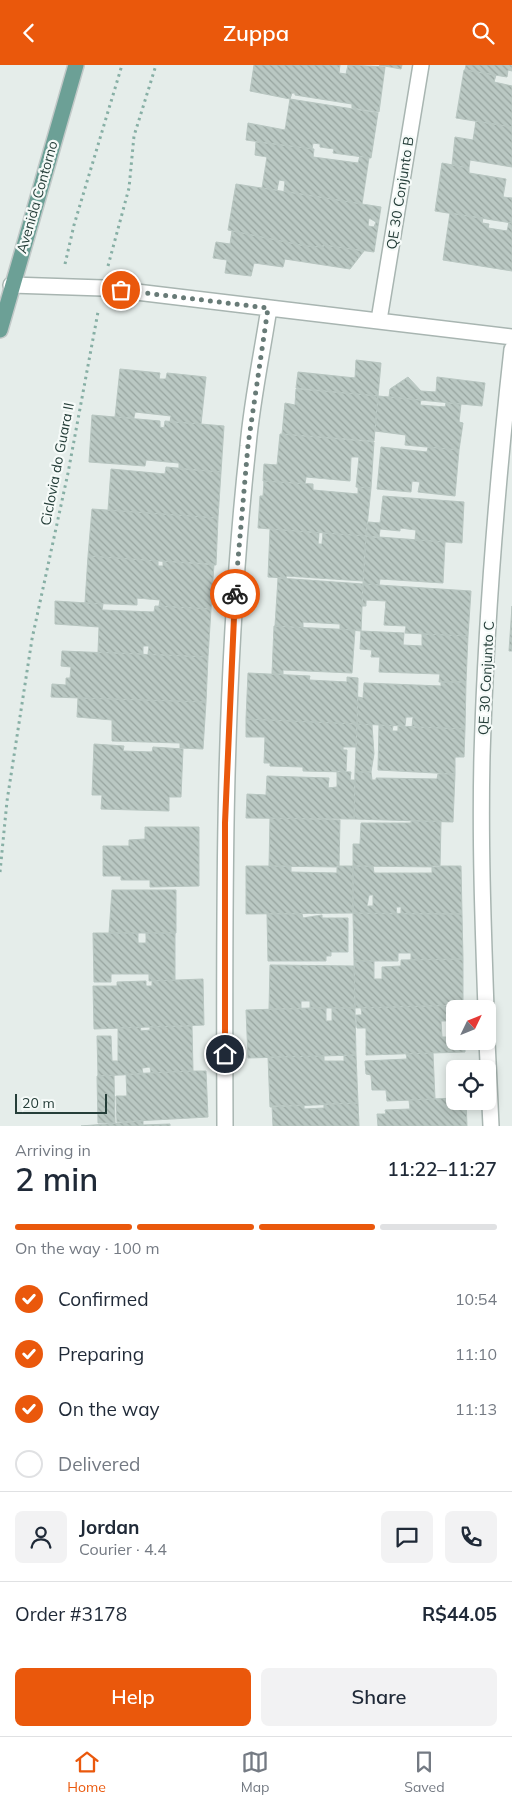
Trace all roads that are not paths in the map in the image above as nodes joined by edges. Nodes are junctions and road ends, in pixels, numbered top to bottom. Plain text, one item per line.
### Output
1 (76, 65) edge
2 (421, 65) edge
3 (11, 285) junction
4 (268, 308) junction
5 (379, 321) junction
6 (0, 330) edge
7 (512, 337) edge
8 (512, 349) edge
9 (486, 1000) edge
10 (488, 1050) edge
11 (225, 1126) edge
12 (490, 1126) edge

1 - 3 main road, Avenida Contorno
2 - 5 street, QE 30 Conjunto B
3 - 4 street
3 - 6 main road, Avenida Contorno
4 - 5 street
4 - 11 street
5 - 7 street
8 - 9 street, QE 30 Conjunto C
10 - 12 street

